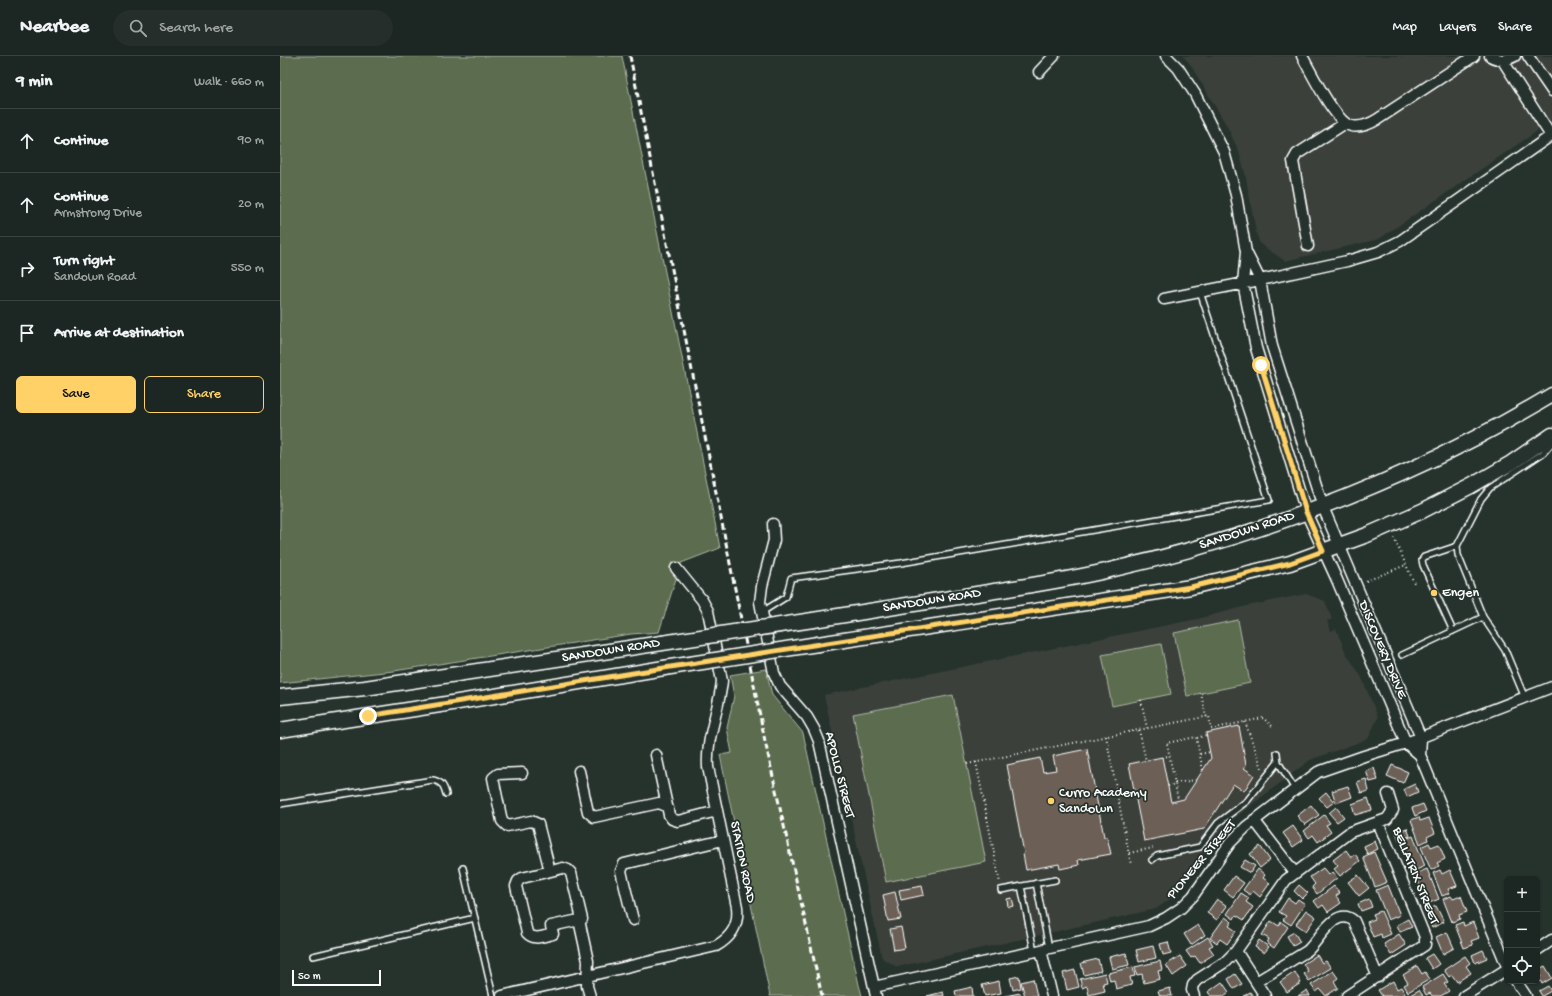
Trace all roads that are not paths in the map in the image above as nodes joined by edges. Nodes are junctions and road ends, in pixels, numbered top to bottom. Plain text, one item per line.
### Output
1 (1054, 56) edge
2 (1166, 56) edge
3 (1302, 56) edge
4 (1474, 56) edge
5 (1490, 56) edge
6 (1515, 56) edge
7 (1528, 56) edge
8 (1503, 61) junction
9 (1039, 72) dead end
10 (1552, 91) edge
11 (1344, 124) junction
12 (1551, 136) edge
13 (1308, 246) dead end
14 (1246, 252) junction
15 (1260, 280) junction
16 (1243, 283) junction
17 (1200, 292) junction
18 (1164, 299) dead end
19 (1552, 395) edge
20 (1552, 435) edge
21 (1552, 443) edge
22 (1323, 506) junction
23 (1306, 512) junction
24 (773, 524) dead end
25 (1340, 545) junction
26 (1457, 546) junction
27 (1323, 551) junction
28 (676, 568) dead end
29 (762, 612) junction
30 (1483, 617) junction
31 (1453, 631) junction
32 (1402, 655) dead end
33 (1552, 687) edge
34 (280, 697) edge
35 (1525, 698) junction
36 (280, 730) edge
37 (1421, 738) junction
38 (1406, 743) junction
39 (1277, 754) dead end
40 (656, 755) dead end
41 (1420, 755) junction
42 (1278, 762) junction
43 (579, 771) dead end
44 (522, 773) dead end
45 (1295, 789) junction
46 (446, 794) dead end
47 (1388, 794) dead end
48 (280, 804) edge
49 (668, 808) junction
50 (717, 811) junction
51 (1254, 820) junction
52 (1378, 822) junction
53 (723, 840) junction
54 (1152, 860) dead end
55 (463, 868) dead end
56 (550, 871) junction
57 (1295, 873) junction
58 (1055, 880) dead end
59 (1036, 883) junction
60 (1021, 886) junction
61 (1001, 890) road end
62 (475, 918) junction
63 (579, 920) junction
64 (633, 920) dead end
65 (1552, 940) edge
66 (1540, 948) edge
67 (1041, 950) junction
68 (1236, 951) junction
69 (313, 956) dead end
70 (1504, 960) edge
71 (1504, 969) edge
72 (589, 976) junction
73 (1378, 976) junction
74 (1256, 982) junction
75 (1518, 984) edge
76 (875, 991) edge
77 (493, 996) edge
78 (502, 996) edge
79 (590, 996) edge
80 (1052, 996) edge
81 (1194, 996) edge
82 (1265, 996) edge
83 (1347, 996) edge
84 (1464, 996) edge
85 (1526, 996) edge

1 - 9 street
2 - 14 street
3 - 11 street
4 - 11 street
5 - 8 street
6 - 8 street
7 - 10 street
8 - 12 street
11 - 13 street
12 - 15 street
14 - 15 street, DISCOVERY DRIVE
14 - 16 street, DISCOVERY DRIVE
15 - 16 street
15 - 22 street, DISCOVERY DRIVE
16 - 17 street
16 - 23 street, DISCOVERY DRIVE
17 - 18 street
17 - 29 lane
19 - 22 main road, SANDOWN ROAD
20 - 25 main road, SANDOWN ROAD
21 - 26 lane
22 - 23 main road, SANDOWN ROAD
22 - 25 street, DISCOVERY DRIVE
23 - 27 street, DISCOVERY DRIVE
23 - 34 main road, SANDOWN ROAD, bridge
24 - 29 street, APOLLO STREET
25 - 27 main road, SANDOWN ROAD
25 - 37 street, DISCOVERY DRIVE
26 - 30 lane
26 - 31 lane
27 - 36 main road, SANDOWN ROAD, bridge
27 - 38 street, DISCOVERY DRIVE
28 - 50 street, STATION ROAD
29 - 76 street, APOLLO STREET
30 - 31 lane
30 - 35 lane
31 - 32 lane
33 - 35 street, PIONEER STREET
35 - 37 street, PIONEER STREET
37 - 38 street, PIONEER STREET
37 - 41 street, DISCOVERY DRIVE
38 - 41 street, DISCOVERY DRIVE
38 - 45 street, PIONEER STREET
39 - 42 lane
40 - 49 street
41 - 70 street, DISCOVERY DRIVE
42 - 45 lane
42 - 54 lane
43 - 49 street
44 - 56 street
45 - 51 street, PIONEER STREET
46 - 48 lane
47 - 52 street
49 - 50 street
50 - 53 street, STATION ROAD
51 - 57 street
51 - 67 street, PIONEER STREET
52 - 57 street
52 - 73 street, BELLATRIX STREET
53 - 64 street
53 - 72 street, STATION ROAD
55 - 62 lane
56 - 63 street
56 - 63 street
57 - 68 street
58 - 59 lane
59 - 60 lane
59 - 67 lane
60 - 61 lane
60 - 67 lane
62 - 69 lane
62 - 77 lane
63 - 72 street
65 - 66 street
67 - 76 street, PIONEER STREET
67 - 80 street
68 - 74 street
68 - 81 street
71 - 84 street
72 - 78 street, STATION ROAD
72 - 79 street
73 - 74 street
73 - 83 street, BELLATRIX STREET
74 - 82 street
75 - 85 street

